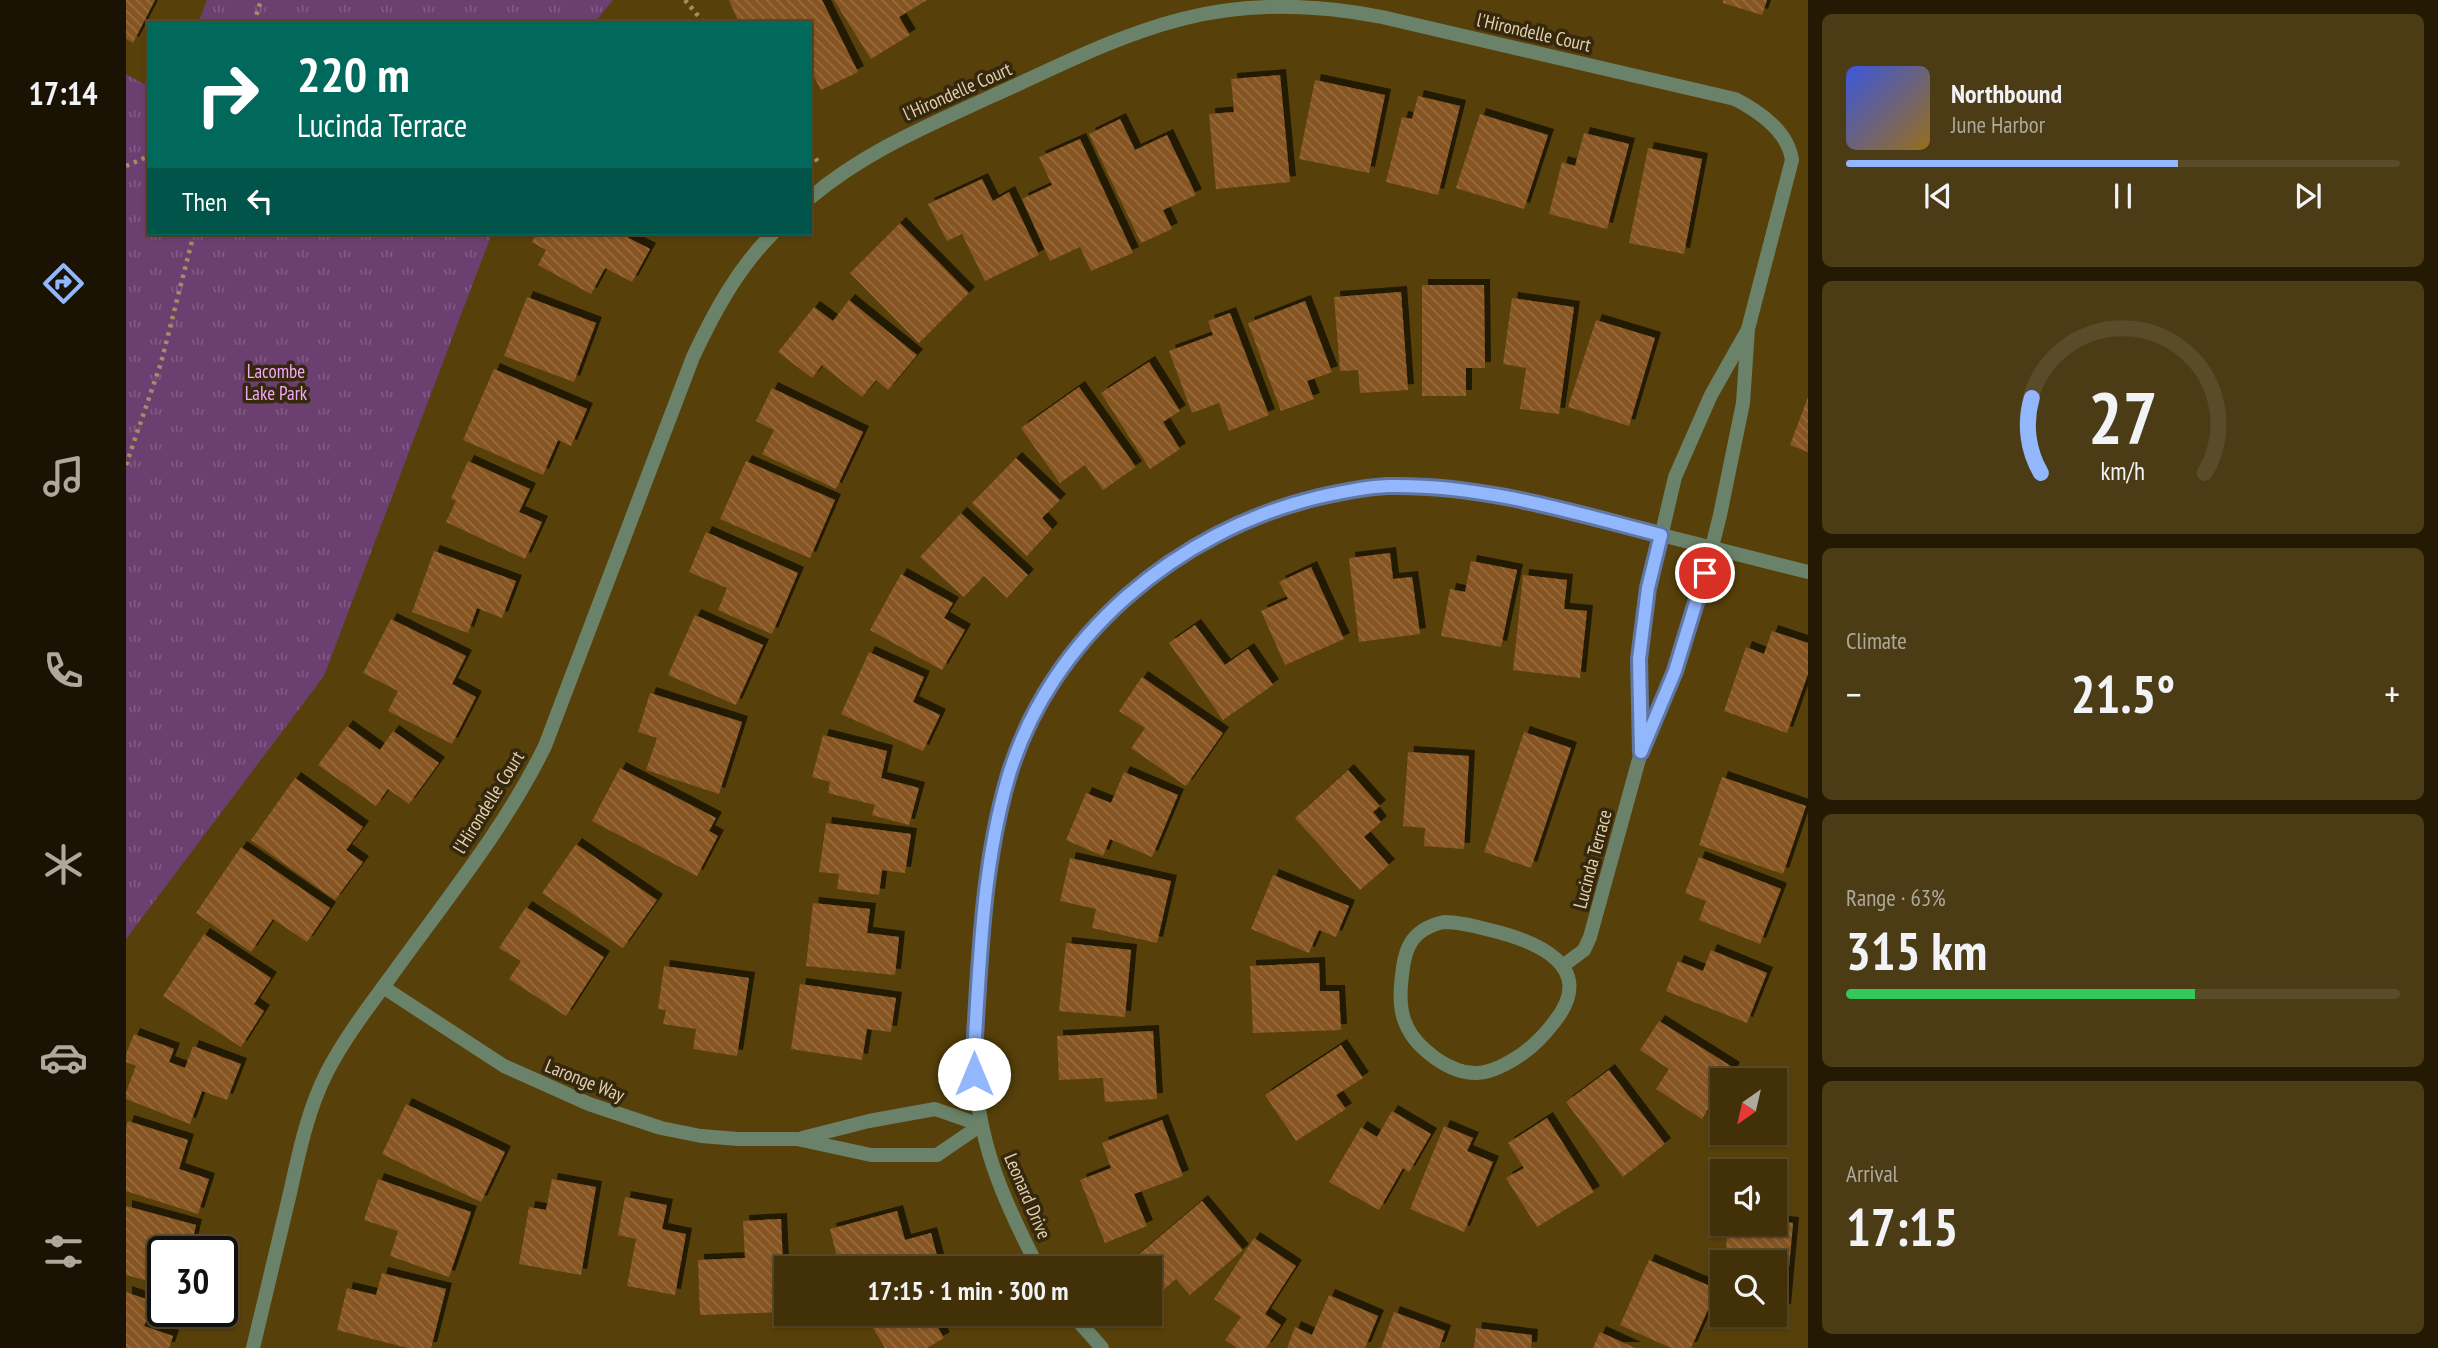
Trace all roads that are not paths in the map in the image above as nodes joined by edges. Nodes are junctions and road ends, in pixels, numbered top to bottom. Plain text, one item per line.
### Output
1 (812, 196) edge
2 (771, 235) edge
3 (1748, 329) junction
4 (1661, 535) junction
5 (1712, 548) junction
6 (1808, 572) edge
7 (1641, 752) junction
8 (1564, 965) junction
9 (383, 987) junction
10 (981, 1125) junction
11 (797, 1139) junction
12 (1033, 1256) edge
13 (1083, 1326) edge
14 (253, 1348) edge
15 (1102, 1348) edge

1 - 3 street, l'Hirondelle Court
2 - 9 street, l'Hirondelle Court
3 - 4 street, l'Hirondelle Court
3 - 5 street, l'Hirondelle Court
4 - 5 street, Leonard Drive
4 - 7 street, Lucinda Terrace
4 - 10 street, Leonard Drive
5 - 6 street, Leonard Drive
5 - 7 street, Lucinda Terrace
7 - 8 street, Lucinda Terrace
8 - 8 street
9 - 11 street, Laronge Way
9 - 14 street, l'Hirondelle Court
10 - 11 street, Laronge Way
10 - 11 street, Laronge Way
10 - 12 street, Leonard Drive
13 - 15 street

